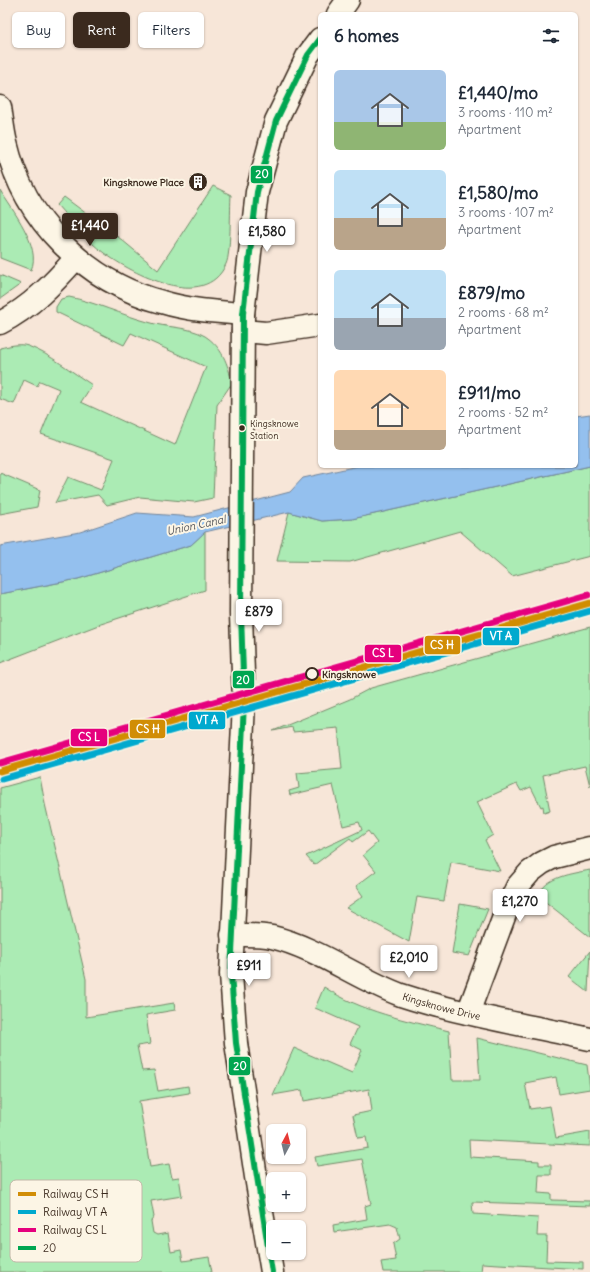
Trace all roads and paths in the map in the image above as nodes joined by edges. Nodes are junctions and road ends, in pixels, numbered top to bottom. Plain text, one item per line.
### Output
1 (348, 0) edge
2 (339, 12) edge
3 (318, 42) edge
4 (0, 107) edge
5 (76, 258) junction
6 (0, 323) edge
7 (243, 323) junction
8 (318, 325) edge
9 (590, 848) edge
10 (232, 935) junction
11 (468, 1012) junction
12 (590, 1039) edge
13 (272, 1272) edge

1 - 2 street
3 - 7 street
4 - 5 street
5 - 6 street
5 - 7 street
7 - 8 street
7 - 10 street
9 - 11 street
10 - 11 street, Kingsknowe Drive
10 - 13 street
11 - 12 street, Kingsknowe Drive

